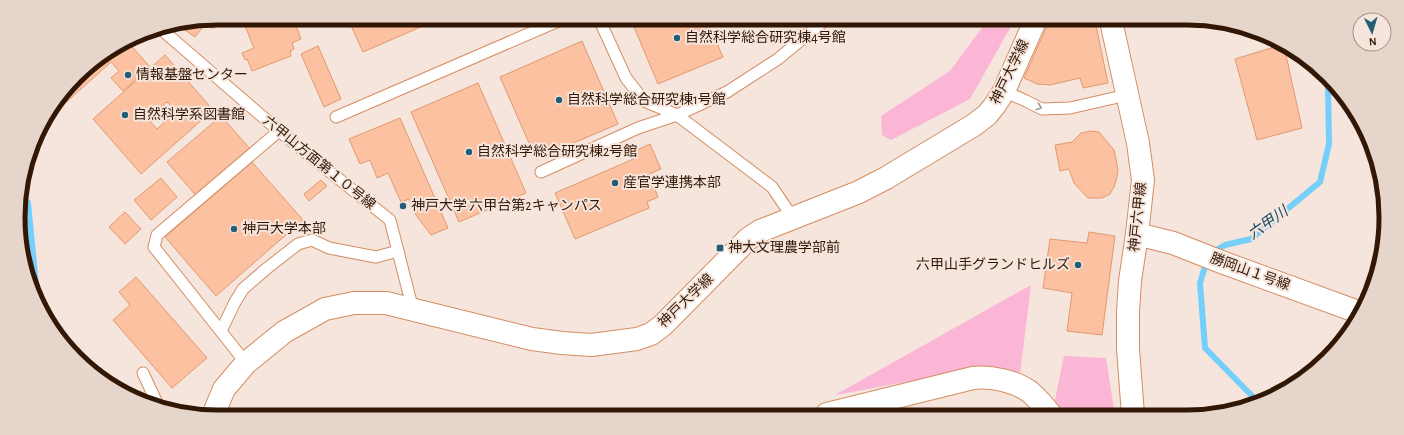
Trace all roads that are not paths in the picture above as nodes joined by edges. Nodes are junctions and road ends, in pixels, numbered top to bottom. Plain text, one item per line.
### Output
1 (549, 25) edge
2 (601, 25) edge
3 (819, 25) edge
4 (1033, 25) edge
5 (1112, 25) edge
6 (165, 33) edge
7 (1004, 91) junction
8 (1127, 95) junction
9 (677, 115) junction
10 (336, 117) dead end
11 (279, 131) junction
12 (541, 172) dead end
13 (793, 218) junction
14 (1138, 234) junction
15 (398, 251) junction
16 (413, 310) junction
17 (1355, 310) edge
18 (221, 331) junction
19 (246, 363) junction
20 (143, 373) dead end
21 (156, 400) edge
22 (215, 410) edge
23 (867, 410) edge
24 (1047, 410) edge
25 (1132, 410) edge

1 - 10 lane
2 - 9 lane
3 - 9 lane
4 - 7 street, 神戸大学線
5 - 8 street, 神戸六甲線
6 - 11 lane, 六甲山方面第１０号線
7 -> 8 lane
7 - 13 street, 神戸大学線
8 - 14 street, 神戸六甲線
9 - 12 lane
9 - 13 lane
11 - 15 lane, 六甲山方面第１０号線
11 - 18 lane
13 - 16 street, 神戸大学線
14 - 17 street, 勝岡山１号線
14 - 25 street, 神戸六甲線
15 - 16 lane, 六甲山方面第１０号線
15 - 18 lane
16 - 19 street, 神戸大学線
18 - 19 lane
19 - 22 street, 神戸大学線
20 - 21 lane
23 - 24 street

